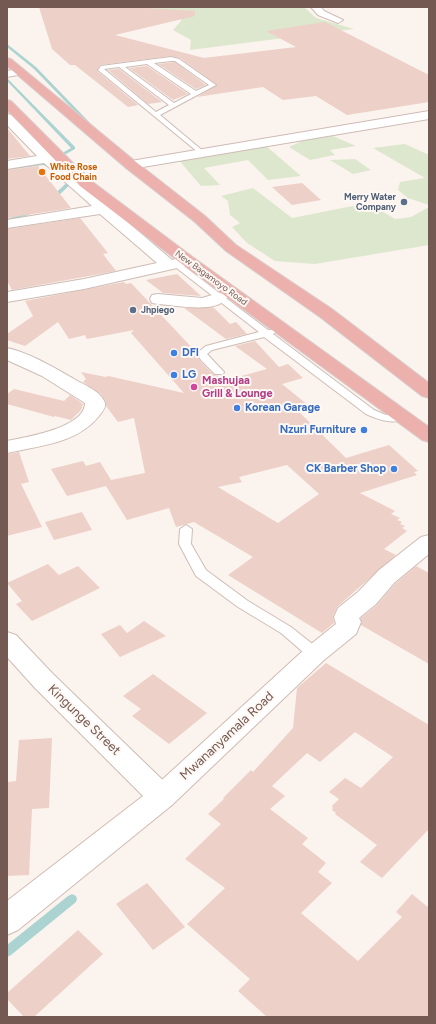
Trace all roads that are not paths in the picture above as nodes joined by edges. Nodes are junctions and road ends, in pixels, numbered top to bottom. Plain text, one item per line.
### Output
1 (316, 7) edge
2 (338, 20) dead end
3 (7, 61) edge
4 (147, 61) junction
5 (119, 65) junction
6 (19, 72) junction
7 (7, 74) edge
8 (196, 94) junction
9 (7, 103) edge
10 (173, 105) junction
11 (156, 114) junction
12 (429, 115) edge
13 (7, 118) edge
14 (201, 152) junction
15 (52, 158) junction
16 (7, 165) edge
17 (131, 165) junction
18 (103, 209) junction
19 (7, 224) edge
20 (178, 263) junction
21 (7, 297) edge
22 (220, 298) junction
23 (158, 299) dead end
24 (274, 332) junction
25 (7, 353) edge
26 (219, 372) dead end
27 (429, 392) edge
28 (429, 436) edge
29 (7, 447) edge
30 (186, 529) dead end
31 (429, 542) edge
32 (7, 641) edge
33 (315, 654) junction
34 (162, 797) junction
35 (7, 920) edge

1 - 2 street
3 - 6 highway
4 - 5 lane
4 - 8 lane
4 - 8 lane
5 - 10 lane
5 - 11 lane
6 - 7 street
6 - 17 highway
8 - 10 lane
9 - 15 highway, New Bagamoyo Road
10 - 11 lane
11 - 14 lane
12 - 14 street
13 - 15 street
14 - 17 street
15 - 16 street
15 - 18 street
15 - 20 highway, New Bagamoyo Road
17 - 27 highway
18 - 19 street
18 - 20 street
20 - 21 street
20 - 22 lane
20 - 24 highway, New Bagamoyo Road
22 - 23 street
22 - 24 lane
24 - 26 lane
24 - 28 highway, New Bagamoyo Road
25 - 29 street
30 - 33 lane
31 - 33 street, Mwananyamala Road
32 - 34 street, Kingunge Street
33 - 34 street, Mwananyamala Road
34 - 35 street, Mwananyamala Road

